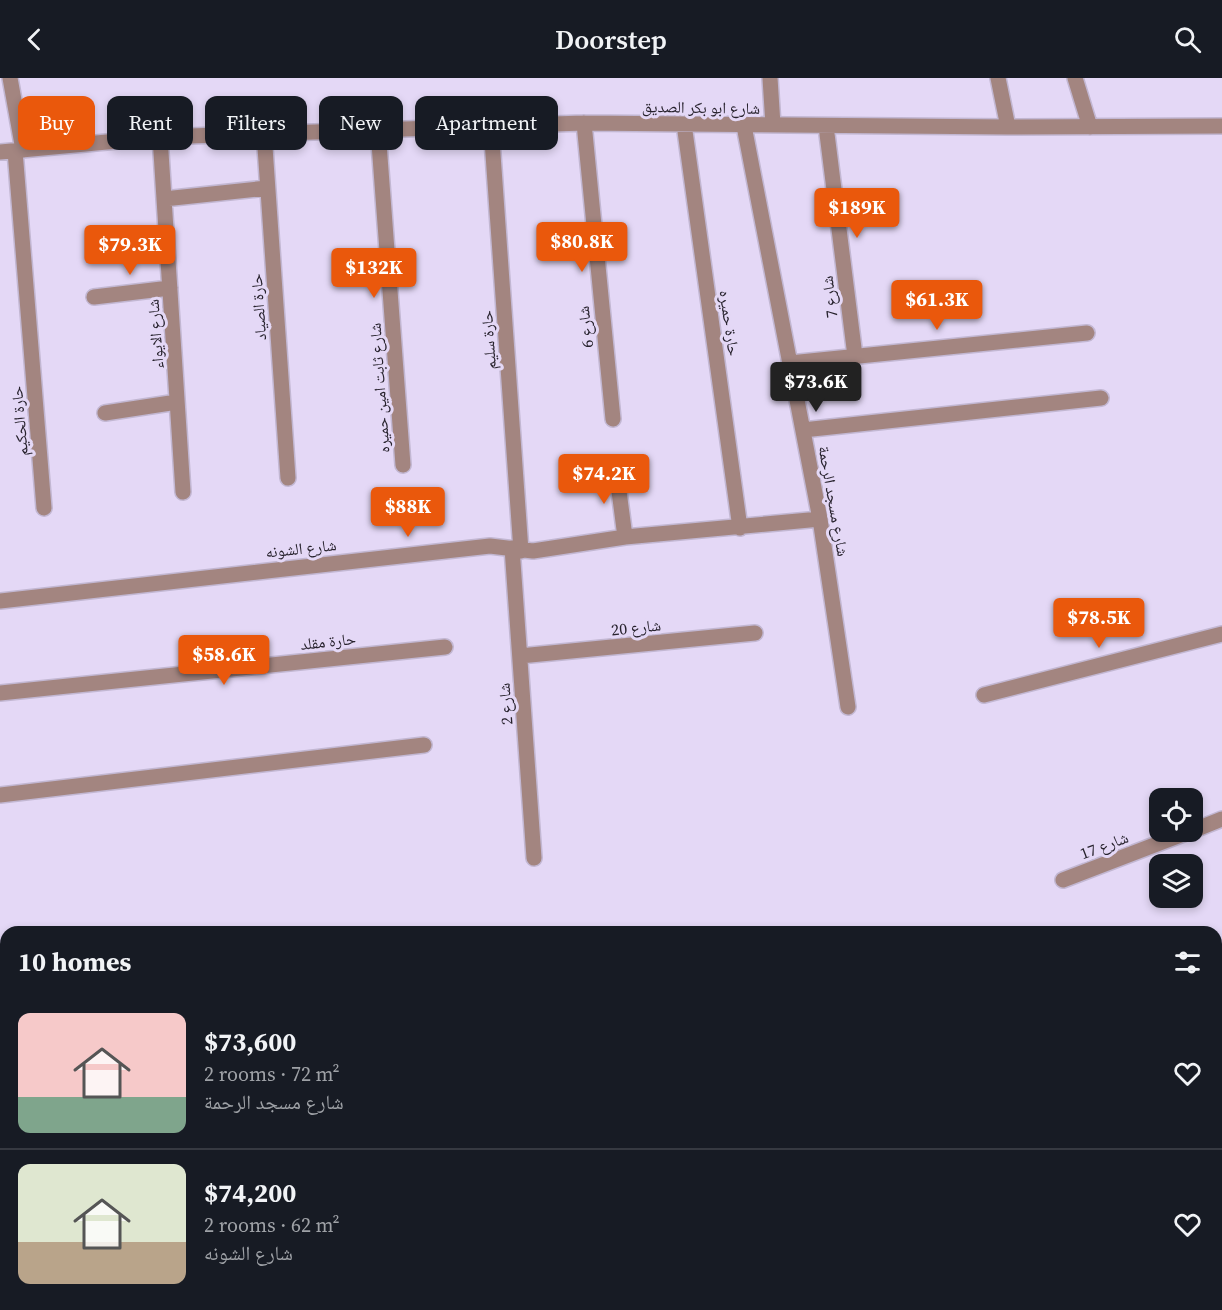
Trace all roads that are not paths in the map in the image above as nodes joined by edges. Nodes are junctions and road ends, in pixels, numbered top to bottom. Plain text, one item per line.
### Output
1 (10, 78) edge
2 (770, 78) edge
3 (998, 78) edge
4 (1075, 78) edge
5 (584, 123) junction
6 (558, 124) edge
7 (684, 124) junction
8 (773, 125) junction
9 (744, 126) junction
10 (826, 126) junction
11 (1222, 126) edge
12 (1008, 127) junction
13 (1090, 127) junction
14 (107, 142) edge
15 (161, 150) edge
16 (265, 150) edge
17 (379, 150) edge
18 (492, 150) edge
19 (13, 151) edge
20 (267, 188) junction
21 (164, 199) junction
22 (170, 288) junction
23 (94, 297) dead end
24 (1087, 333) dead end
25 (855, 356) junction
26 (790, 363) junction
27 (1101, 398) dead end
28 (177, 402) junction
29 (105, 413) dead end
30 (613, 419) dead end
31 (803, 430) junction
32 (403, 465) dead end
33 (616, 468) dead end
34 (288, 478) dead end
35 (183, 492) dead end
36 (44, 508) dead end
37 (820, 519) junction
38 (740, 528) junction
39 (625, 537) junction
40 (516, 550) junction
41 (0, 601) edge
42 (755, 633) dead end
43 (1222, 634) edge
44 (445, 647) dead end
45 (520, 656) junction
46 (0, 693) edge
47 (984, 695) dead end
48 (849, 707) dead end
49 (424, 745) dead end
50 (0, 795) edge
51 (1222, 819) edge
52 (1203, 827) edge
53 (1163, 842) edge
54 (534, 858) dead end
55 (1063, 880) dead end

1 - 19 street, حارة الحكيم
2 - 8 street
3 - 12 street
4 - 13 street
5 - 6 street, شارع ابو بكر الصديق
5 - 7 street, شارع ابو بكر الصديق
5 - 30 street, شارع 6
7 - 9 street, شارع ابو بكر الصديق
7 - 38 street, حارة حميره
8 - 9 street, شارع ابو بكر الصديق
8 - 10 street, شارع ابو بكر الصديق
9 - 26 street, شارع مسجد الرحمة
10 - 12 street, شارع ابو بكر الصديق
10 - 25 street, شارع 7
11 - 13 street, شارع ابو بكر الصديق
12 - 13 street, شارع ابو بكر الصديق
14 - 19 street, شارع ابو بكر الصديق
15 - 21 street, شارع الايواء
16 - 20 street, حارة الصياد
17 - 32 street, شارع ثابت امين حميره
18 - 40 street, حارة سليم
19 - 36 street, حارة الحكيم
20 - 21 street
20 - 34 street, حارة الصياد
21 - 22 street, شارع الايواء
22 - 23 street
22 - 28 street, شارع الايواء
24 - 25 street
25 - 26 street
26 - 31 street, شارع مسجد الرحمة
27 - 31 street
28 - 29 street
28 - 35 street, شارع الايواء
31 - 37 street, شارع مسجد الرحمة
33 - 39 street
37 - 38 street, شارع الشونه
37 - 48 street, شارع مسجد الرحمة
38 - 39 street, شارع الشونه
39 - 40 street, شارع الشونه
40 - 41 street, شارع الشونه
40 - 45 street, شارع 2
42 - 45 street, شارع 20
43 - 47 street
44 - 46 street, حارة مقلد
45 - 54 street, شارع 2
49 - 50 street
51 - 52 street, شارع 17
53 - 55 street, شارع 17

